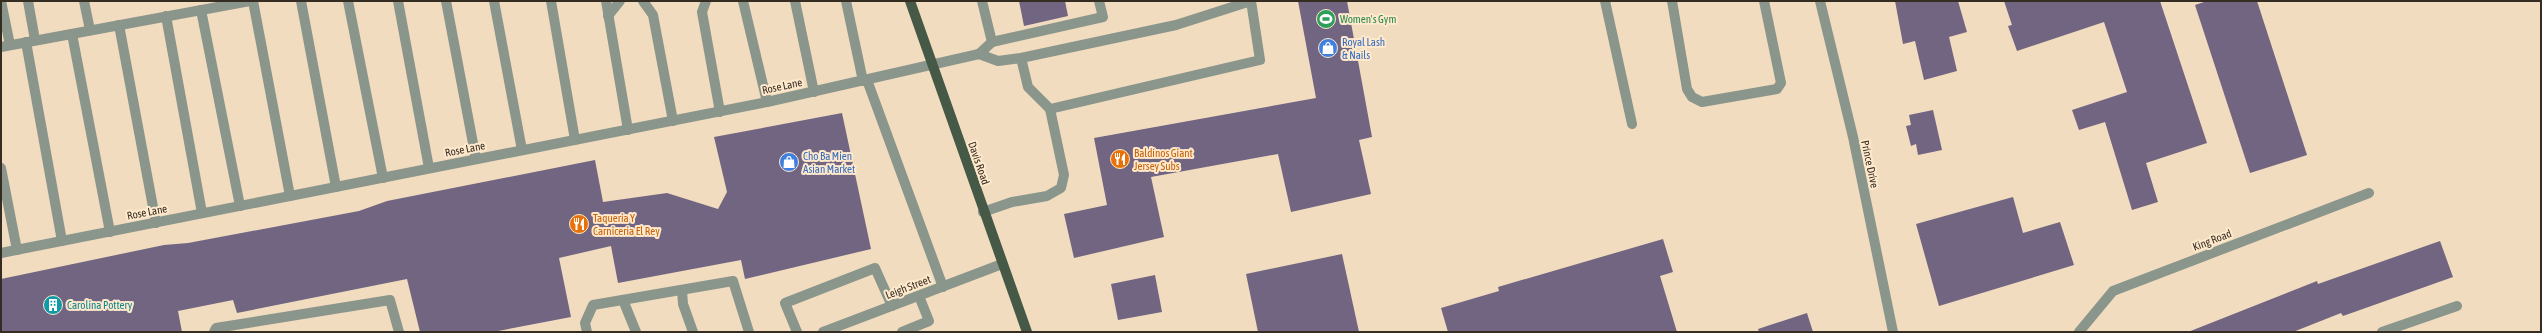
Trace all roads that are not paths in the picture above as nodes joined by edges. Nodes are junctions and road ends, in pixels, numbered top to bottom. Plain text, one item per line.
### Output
1 (1, 1) edge
2 (28, 1) edge
3 (84, 1) edge
4 (251, 1) edge
5 (301, 1) edge
6 (348, 1) edge
7 (398, 1) edge
8 (446, 1) edge
9 (494, 1) edge
10 (551, 1) edge
11 (606, 1) edge
12 (620, 1) edge
13 (643, 1) edge
14 (706, 1) edge
15 (743, 1) edge
16 (795, 1) edge
17 (846, 1) edge
18 (910, 1) edge
19 (982, 1) edge
20 (1099, 1) edge
21 (1605, 1) edge
22 (1672, 1) edge
23 (1764, 1) edge
24 (1820, 1) edge
25 (203, 7) edge
26 (166, 16) junction
27 (608, 16) junction
28 (119, 25) junction
29 (90, 30) junction
30 (72, 34) junction
31 (30, 41) junction
32 (992, 42) junction
33 (5, 46) edge
34 (980, 54) junction
35 (1021, 58) junction
36 (932, 65) junction
37 (865, 80) junction
38 (814, 92) junction
39 (767, 102) junction
40 (1050, 109) junction
41 (720, 112) junction
42 (673, 121) junction
43 (1632, 124) dead end
44 (628, 130) junction
45 (575, 140) junction
46 (522, 150) junction
47 (476, 159) junction
48 (1, 168) edge
49 (430, 168) junction
50 (383, 178) junction
51 (336, 187) junction
52 (2369, 193) dead end
53 (290, 196) junction
54 (240, 206) junction
55 (983, 212) junction
56 (202, 213) junction
57 (156, 223) junction
58 (110, 232) junction
59 (62, 241) junction
60 (17, 250) junction
61 (1, 253) edge
62 (1002, 264) junction
63 (943, 287) junction
64 (682, 290) junction
65 (919, 296) junction
66 (623, 300) junction
67 (892, 306) junction
68 (2457, 306) dead end
69 (214, 332) edge
70 (399, 332) edge
71 (587, 332) edge
72 (636, 332) edge
73 (693, 332) edge
74 (749, 332) edge
75 (797, 332) edge
76 (823, 332) edge
77 (902, 332) edge
78 (1027, 332) edge
79 (1893, 332) edge
80 (2079, 332) edge
81 (2382, 332) edge

1 - 33 street
2 - 31 street
3 - 29 street
4 - 25 street
4 - 53 street
5 - 51 street
6 - 50 street
7 - 49 street
8 - 47 street
9 - 46 street
10 - 45 street
11 - 27 street
12 - 27 street
13 - 42 street
14 - 41 street
15 - 39 street
16 - 38 street
17 - 37 street
18 - 36 main road, Davis Road
19 - 32 street
20 - 32 street
21 - 43 street
22 - 23 street
24 - 79 street, Prince Drive
25 - 26 street
25 - 54 street
26 - 28 street
26 - 56 street
27 - 44 street
28 - 29 street
28 - 57 street
29 - 30 street
30 - 31 street
30 - 58 street
31 - 33 street
31 - 59 street
32 - 34 street
34 - 35 street
34 - 36 street, Rose Lane
35 - 40 street
35 - 40 street
36 - 37 street, Rose Lane
36 - 55 main road, Davis Road
37 - 38 street, Rose Lane
37 - 63 street
38 - 39 street, Rose Lane
39 - 41 street, Rose Lane
40 - 55 street
41 - 42 street, Rose Lane
42 - 44 street, Rose Lane
44 - 45 street, Rose Lane
45 - 46 street, Rose Lane
46 - 47 street, Rose Lane
47 - 49 street, Rose Lane
48 - 60 street
49 - 50 street, Rose Lane
50 - 51 street, Rose Lane
51 - 53 street, Rose Lane
52 - 80 street, King Road
53 - 54 street, Rose Lane
54 - 56 street, Rose Lane
55 - 62 main road, Davis Road
56 - 57 street, Rose Lane
57 - 58 street, Rose Lane
58 - 59 street, Rose Lane
59 - 60 street, Rose Lane
60 - 61 street, Rose Lane
62 - 63 street, Leigh Street
62 - 78 main road, Davis Road
63 - 65 street, Leigh Street
64 - 66 street
64 - 73 street
64 - 74 street
65 - 67 street, Leigh Street
65 - 77 street
66 - 71 street
66 - 72 street
67 - 75 street
67 - 76 street, Leigh Street
68 - 81 street
69 - 70 street

